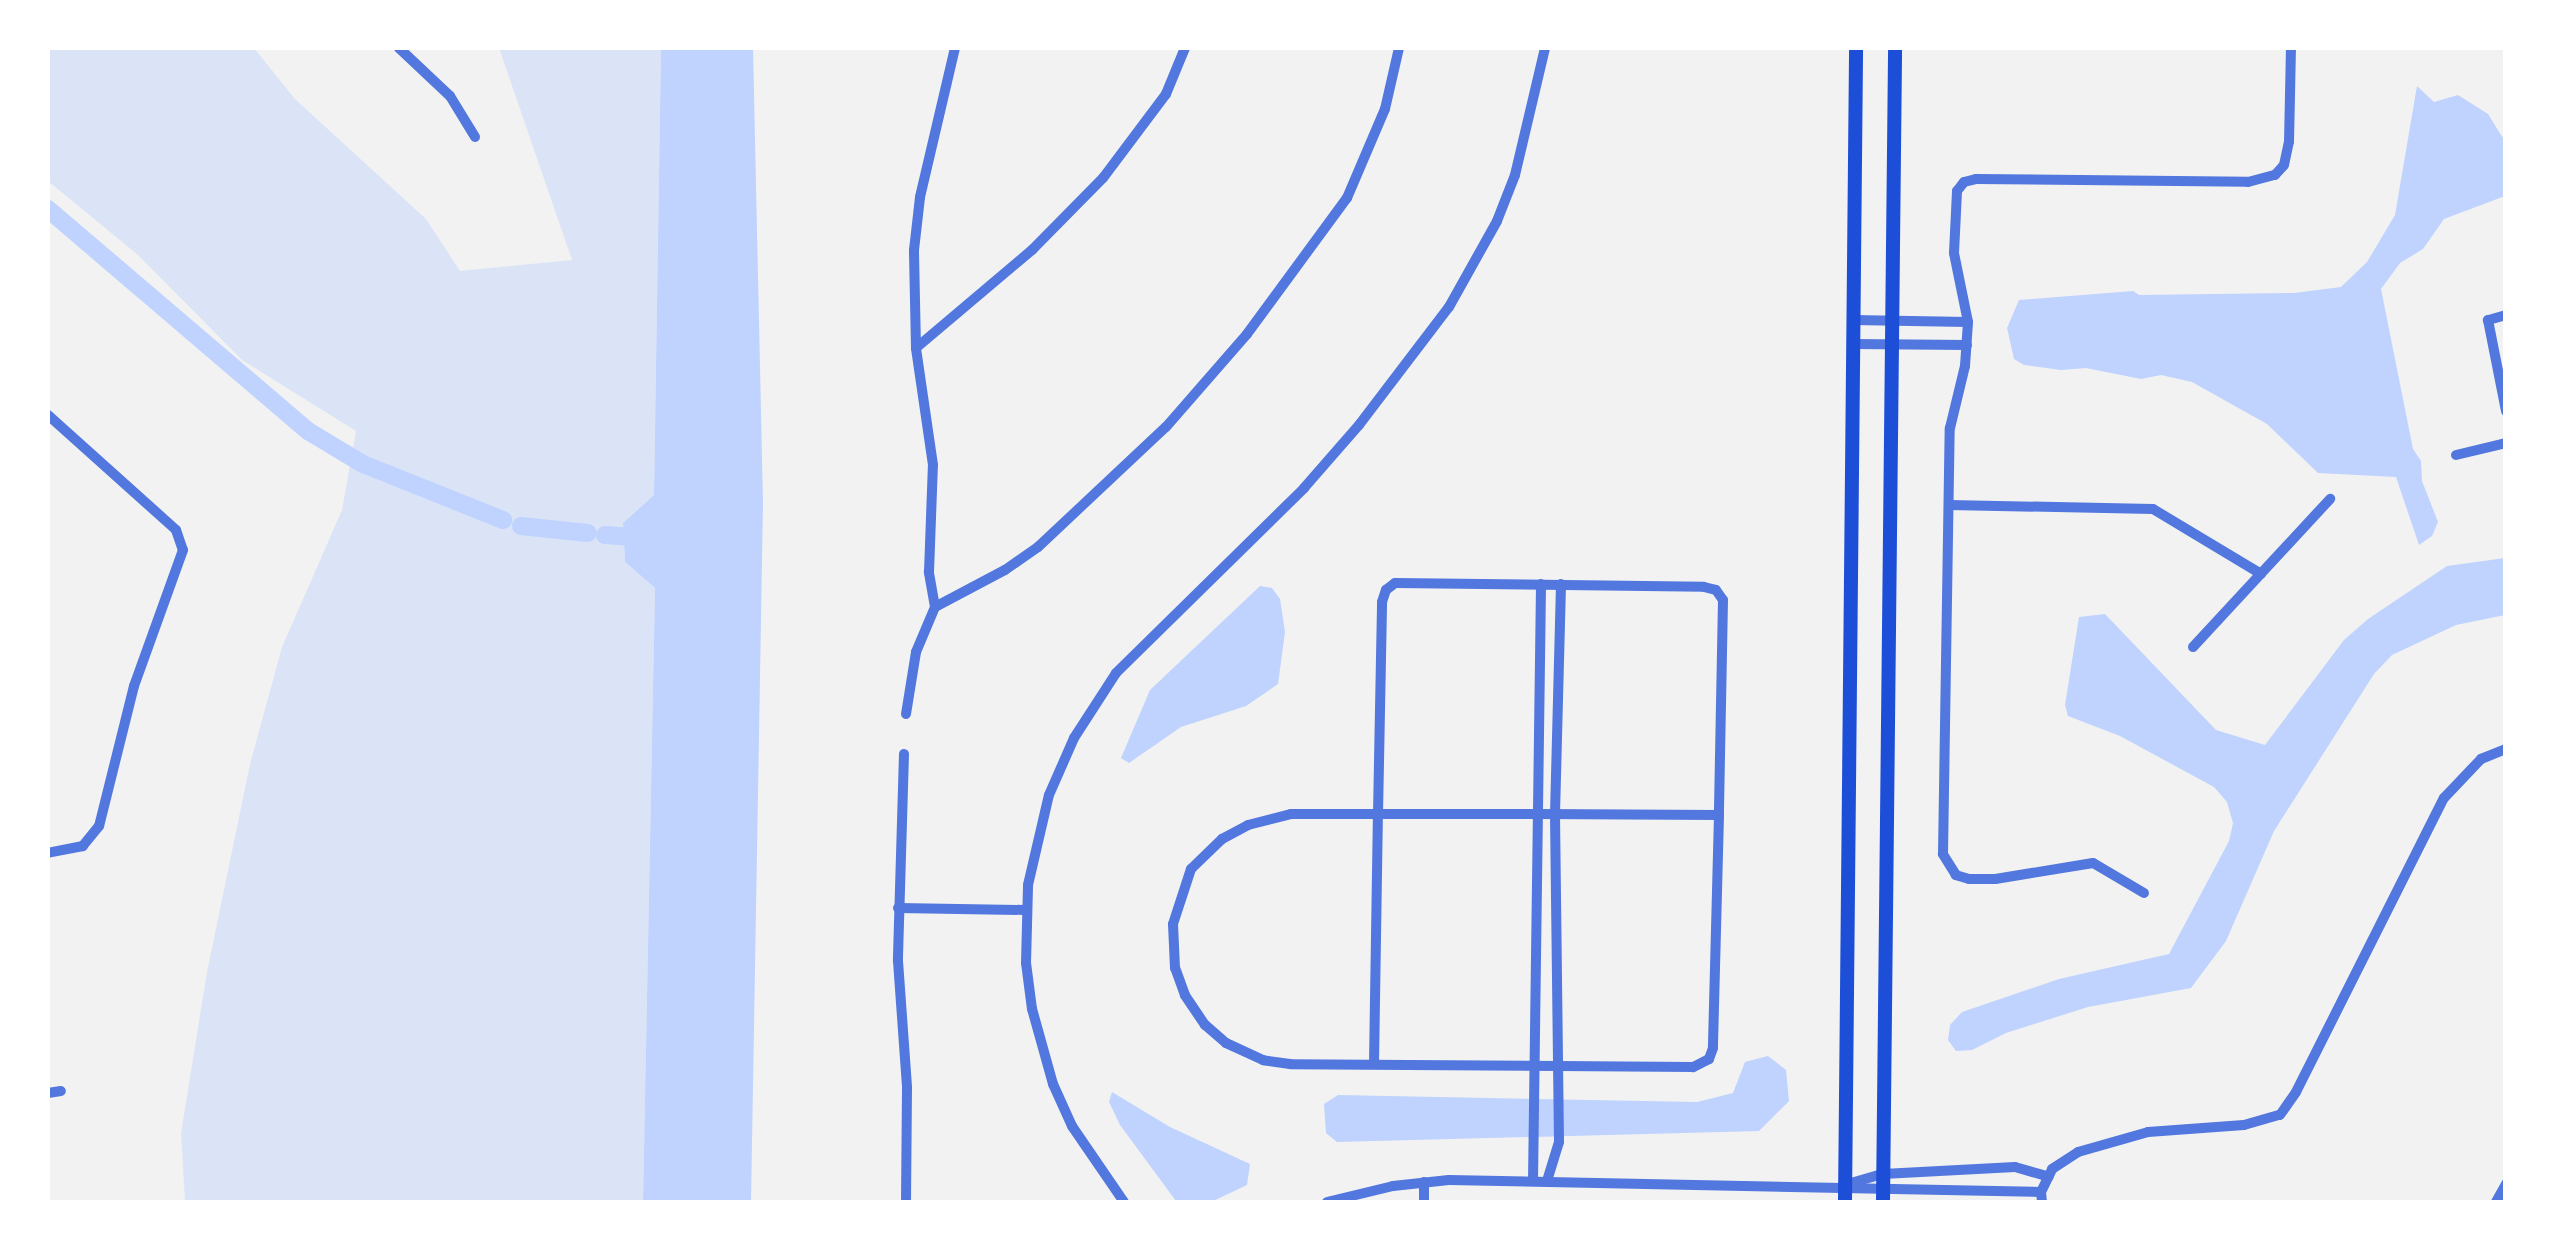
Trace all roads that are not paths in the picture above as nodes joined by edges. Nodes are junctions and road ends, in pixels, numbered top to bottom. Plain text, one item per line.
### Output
1 (399, 48) edge
2 (955, 48) edge
3 (1186, 48) edge
4 (1399, 48) edge
5 (1545, 48) edge
6 (1856, 48) edge
7 (1895, 48) edge
8 (2291, 48) edge
9 (475, 137) dead end
10 (2506, 315) edge
11 (1853, 320) junction
12 (1892, 321) junction
13 (1968, 322) junction
14 (1853, 344) junction
15 (1892, 344) junction
16 (1968, 346) junction
17 (916, 348) junction
18 (2506, 411) edge
19 (48, 415) edge
20 (2506, 443) edge
21 (2456, 454) dead end
22 (2330, 500) dead end
23 (1948, 505) junction
24 (2260, 574) junction
25 (1541, 584) junction
26 (1561, 584) junction
27 (935, 607) junction
28 (2193, 647) dead end
29 (906, 714) dead end
30 (2506, 749) edge
31 (904, 754) dead end
32 (1378, 814) junction
33 (1538, 814) junction
34 (1555, 814) junction
35 (1719, 815) junction
36 (48, 853) edge
37 (2144, 893) dead end
38 (898, 908) junction
39 (1026, 910) junction
40 (1374, 1064) junction
41 (1535, 1065) junction
42 (1560, 1065) junction
43 (61, 1091) dead end
44 (48, 1093) edge
45 (2048, 1177) junction
46 (1532, 1181) junction
47 (1546, 1181) junction
48 (1424, 1182) junction
49 (2506, 1184) edge
50 (1845, 1185) junction
51 (1883, 1188) edge
52 (2041, 1197) edge
53 (906, 1202) edge
54 (1124, 1202) edge
55 (1326, 1202) edge
56 (1424, 1202) edge
57 (1845, 1202) edge
58 (2496, 1202) edge

1 - 9 street
2 - 17 street
3 - 17 street
4 - 27 street
5 - 39 street
6 - 11 main road
7 - 12 main road
8 - 13 street
10 - 18 street
11 - 12 street
11 - 14 main road
12 - 13 street
12 - 15 main road
13 - 16 street
14 - 15 street
14 - 50 main road
15 - 16 street
15 - 51 main road
16 - 23 street
17 - 27 street
19 - 36 street
20 - 21 street
22 - 24 street
23 - 24 street
23 - 37 street
24 - 28 street
25 - 26 street
25 - 32 street
25 - 33 street
26 - 34 street
26 - 35 street
27 - 29 street
30 - 45 street
31 - 38 street
32 - 33 street
32 - 40 street
32 - 40 street
33 - 34 street
33 - 41 street
34 - 35 street
34 - 42 street
35 - 42 street
38 - 39 street
38 - 53 street
39 - 54 street
40 - 41 street
41 - 42 street
41 - 46 street
42 - 47 street
43 - 44 street
45 - 51 street
45 - 52 street
46 - 47 street
46 - 48 street
47 - 50 street
48 - 55 street
48 - 56 street
49 - 58 street
50 - 51 street
50 - 57 main road
51 - 52 street

